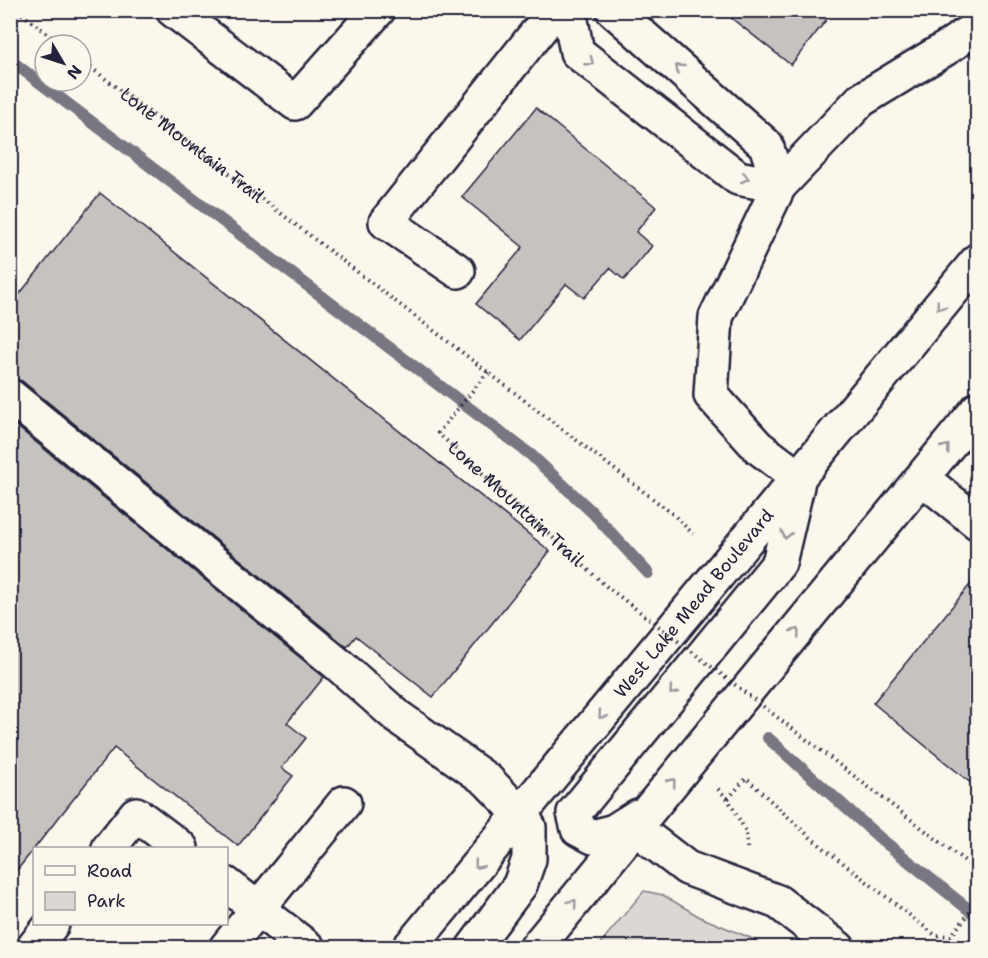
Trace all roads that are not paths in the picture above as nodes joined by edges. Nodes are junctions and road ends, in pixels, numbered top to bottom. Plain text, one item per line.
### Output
1 (173, 10) edge
2 (378, 10) edge
3 (555, 10) edge
4 (569, 10) edge
5 (613, 10) edge
6 (978, 26) edge
7 (779, 186) junction
8 (978, 260) edge
9 (458, 271) dead end
10 (10, 396) edge
11 (978, 409) edge
12 (799, 478) junction
13 (922, 478) junction
14 (978, 523) edge
15 (344, 803) dead end
16 (520, 814) junction
17 (644, 817) junction
18 (111, 847) edge
19 (178, 847) edge
20 (228, 886) edge
21 (258, 909) junction
22 (51, 925) edge
23 (33, 948) edge
24 (226, 948) edge
25 (308, 948) edge
26 (410, 948) edge
27 (472, 948) edge
28 (536, 948) edge
29 (838, 948) edge

1 - 2 main road
3 - 9 main road
4 -> 7 main road
7 -> 5 main road
6 - 7 main road
7 - 12 main road
8 -> 12 main road, West Lake Mead Boulevard
10 - 16 main road
13 -> 11 main road
12 -> 16 main road, West Lake Mead Boulevard
12 -> 17 main road
13 - 14 main road
17 -> 13 main road
15 - 21 main road
16 -> 26 main road, West Lake Mead Boulevard
16 - 27 main road
28 -> 17 main road
17 - 29 main road
18 - 19 main road
20 - 21 main road
21 - 24 main road
21 - 25 main road
22 - 23 main road

